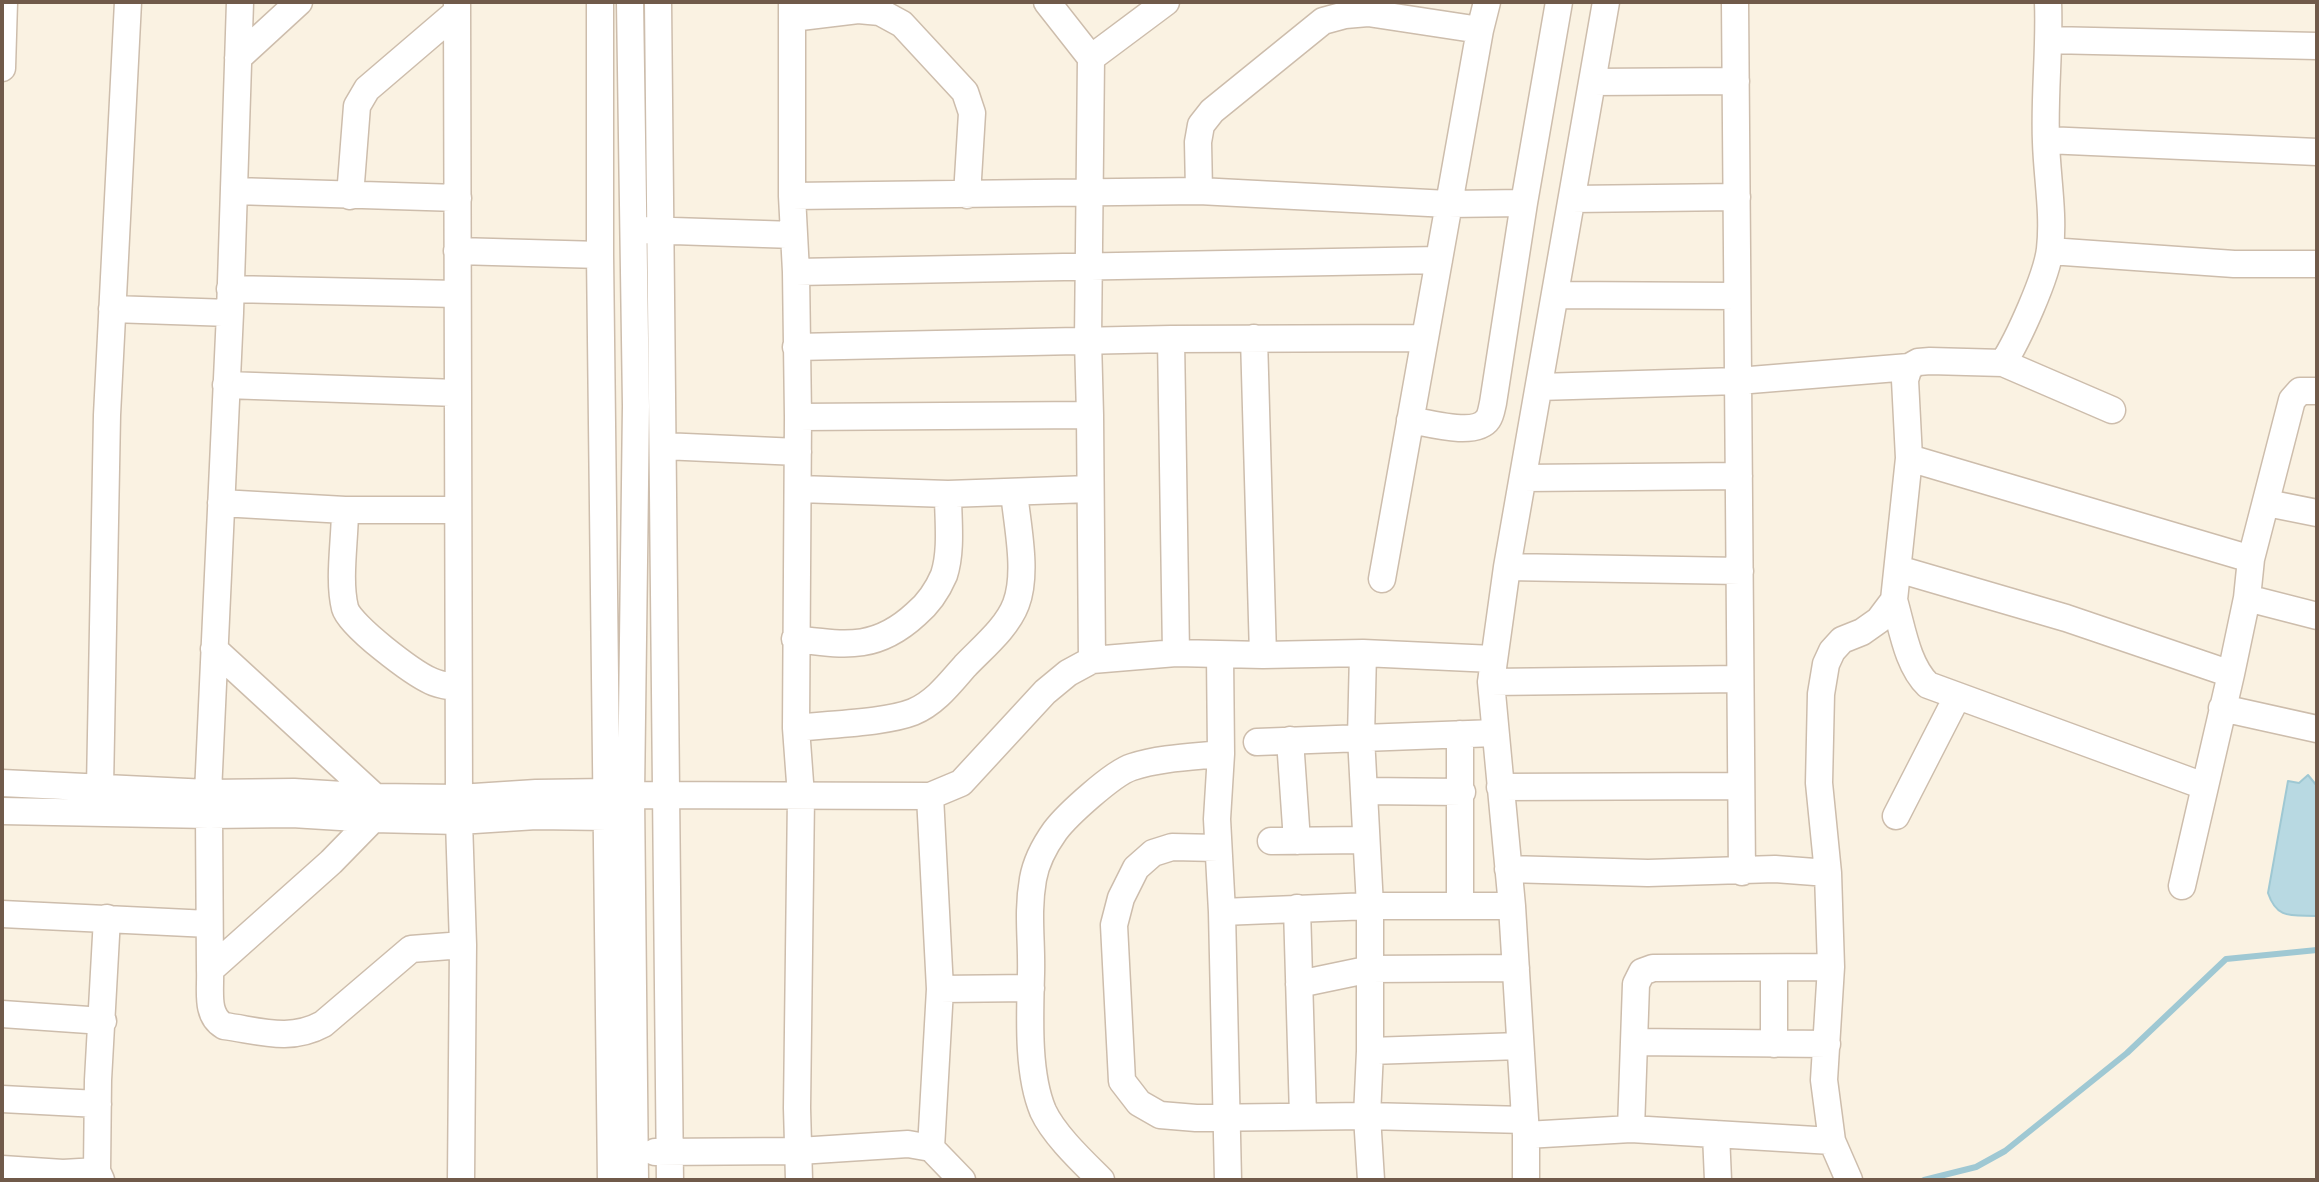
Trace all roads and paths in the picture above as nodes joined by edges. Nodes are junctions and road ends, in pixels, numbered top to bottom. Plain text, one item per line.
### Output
1 (4, 2) edge
2 (128, 2) edge
3 (240, 2) edge
4 (299, 2) edge
5 (600, 2) edge
6 (630, 2) edge
7 (658, 2) edge
8 (1046, 2) edge
9 (1166, 2) edge
10 (1487, 2) edge
11 (1559, 2) edge
12 (1606, 2) edge
13 (1735, 2) edge
14 (2048, 2) edge
15 (457, 7) edge
16 (792, 10) edge
17 (1480, 30) junction
18 (2049, 40) junction
19 (2317, 46) edge
20 (238, 58) junction
21 (1091, 58) junction
22 (2, 68) edge
23 (1736, 81) junction
24 (1592, 82) junction
25 (2046, 140) junction
26 (2317, 152) edge
27 (235, 191) junction
28 (1199, 191) junction
29 (1089, 194) junction
30 (349, 195) junction
31 (967, 195) junction
32 (792, 196) junction
33 (1737, 197) junction
34 (458, 198) junction
35 (1572, 200) junction
36 (1448, 204) junction
37 (1524, 204) junction
38 (634, 230) junction
39 (661, 232) junction
40 (794, 235) junction
41 (600, 244) junction
42 (457, 251) junction
43 (2050, 251) junction
44 (1439, 260) junction
45 (2317, 264) edge
46 (1089, 268) junction
47 (796, 272) junction
48 (457, 294) junction
49 (1555, 295) junction
50 (1738, 296) junction
51 (230, 301) junction
52 (112, 309) junction
53 (1254, 338) junction
54 (1424, 338) junction
55 (1171, 339) junction
56 (1087, 340) junction
57 (796, 347) junction
58 (2003, 363) junction
59 (1909, 367) junction
60 (1738, 381) junction
61 (226, 385) junction
62 (1539, 387) junction
63 (2317, 391) edge
64 (457, 393) junction
65 (2112, 410) dead end
66 (1090, 415) junction
67 (798, 417) junction
68 (1410, 420) junction
69 (663, 446) junction
70 (798, 452) junction
71 (1909, 458) junction
72 (1739, 476) junction
73 (1522, 478) junction
74 (799, 489) junction
75 (1090, 489) junction
76 (1014, 492) junction
77 (948, 494) junction
78 (221, 503) junction
79 (2266, 503) junction
80 (345, 510) junction
81 (457, 510) junction
82 (2317, 513) edge
83 (2251, 559) junction
84 (1507, 568) junction
85 (1898, 569) junction
86 (1740, 571) junction
87 (1382, 579) dead end
88 (2246, 598) junction
89 (1894, 600) junction
90 (2317, 615) edge
91 (795, 639) junction
92 (214, 649) junction
93 (1176, 653) junction
94 (1363, 653) junction
95 (1220, 655) junction
96 (1263, 655) junction
97 (1091, 660) junction
98 (1492, 671) junction
99 (2231, 674) junction
100 (1740, 679) junction
101 (458, 688) junction
102 (1957, 697) junction
103 (2222, 708) junction
104 (796, 728) junction
105 (2317, 729) edge
106 (1495, 733) junction
107 (1460, 734) junction
108 (1361, 737) junction
109 (1290, 740) junction
110 (1257, 742) dead end
111 (1221, 754) junction
112 (2, 783) edge
113 (1741, 786) junction
114 (2204, 786) junction
115 (1500, 787) junction
116 (100, 788) junction
117 (1363, 791) junction
118 (1462, 792) junction
119 (666, 794) junction
120 (801, 796) junction
121 (930, 796) junction
122 (208, 804) junction
123 (619, 806) junction
124 (374, 808) junction
125 (459, 810) junction
126 (2, 811) edge
127 (1896, 816) dead end
128 (1366, 840) junction
129 (1218, 848) junction
130 (1508, 869) junction
131 (1742, 872) junction
132 (1828, 873) junction
133 (2182, 886) dead end
134 (1460, 904) junction
135 (1370, 906) junction
136 (1512, 906) junction
137 (1297, 908) junction
138 (1222, 912) junction
139 (2, 914) edge
140 (107, 918) junction
141 (209, 923) junction
142 (463, 946) junction
143 (1830, 967) junction
144 (1516, 968) junction
145 (1774, 968) junction
146 (1371, 969) junction
147 (210, 970) junction
148 (1299, 984) junction
149 (1031, 988) junction
150 (940, 989) junction
151 (2, 1014) edge
152 (103, 1021) junction
153 (1635, 1042) junction
154 (1774, 1044) junction
155 (1827, 1044) junction
156 (1520, 1046) junction
157 (1370, 1051) junction
158 (2, 1099) edge
159 (98, 1104) junction
160 (1303, 1116) junction
161 (1367, 1116) junction
162 (1226, 1119) junction
163 (1526, 1127) junction
164 (1631, 1129) junction
165 (1716, 1134) junction
166 (1832, 1141) junction
167 (931, 1148) junction
168 (799, 1151) junction
169 (623, 1152) junction
170 (670, 1153) junction
171 (2, 1169) edge
172 (99, 1176) edge
173 (461, 1180) edge
174 (611, 1180) edge
175 (635, 1180) edge
176 (670, 1180) edge
177 (799, 1180) edge
178 (962, 1180) edge
179 (1101, 1180) edge
180 (1228, 1180) edge
181 (1371, 1180) edge
182 (1526, 1180) edge
183 (1718, 1180) edge
184 (1849, 1180) edge

1 - 22 street
2 - 52 street
3 - 20 street
4 - 20 street
5 - 41 street
6 - 38 street
7 - 39 street
8 - 21 street
9 - 21 street
10 - 17 street
11 - 37 street
12 - 24 street
13 - 23 street
14 - 18 street
15 - 30 street
15 - 34 street
16 - 31 street
16 - 32 street
17 - 28 street
17 - 36 street
18 - 19 street
18 - 25 street
20 - 27 street
21 - 29 street
23 - 24 street
23 - 33 street
24 - 35 street
25 - 26 street
25 - 43 street
27 - 30 street
27 - 51 street
28 - 29 street
28 - 36 street
29 - 31 street
29 - 46 street
30 - 34 street
31 - 32 street
32 - 40 street
33 - 35 street
33 - 50 street
34 - 42 street
35 - 49 street
36 - 37 street
36 - 44 street
37 - 68 street
38 - 39 street
38 - 41 street
38 - 123 street
39 - 40 street
39 - 69 street
40 - 47 street
41 - 42 street
41 - 123 street
42 - 48 street
43 - 45 street
43 - 58 street
44 - 46 street
44 - 54 street
46 - 47 street
46 - 56 street
47 - 57 street
48 - 51 street
48 - 64 street
49 - 50 street
49 - 62 street
50 - 60 street
51 - 52 street
51 - 61 street
52 - 116 street
53 - 54 street
53 - 55 street
53 - 96 street
54 - 68 street
55 - 56 street
55 - 93 street
56 - 57 street
56 - 66 street
57 - 67 street
58 - 59 street
58 - 65 street
59 - 60 street
59 - 71 street
60 - 62 street
60 - 72 street
61 - 64 street
61 - 78 street
62 - 73 street
63 - 79 street
64 - 81 street
66 - 67 street
66 - 75 street
67 - 70 street
68 - 87 street
69 - 70 street
69 - 119 street
70 - 74 street
71 - 83 street
71 - 85 street
72 - 73 street
72 - 86 street
73 - 84 street
74 - 77 street
74 - 91 street
75 - 76 street
75 - 97 street
76 - 77 street
76 - 104 street
77 - 91 street
78 - 80 street
78 - 92 street
79 - 82 street
79 - 83 street
80 - 81 street
80 - 101 street
81 - 101 street
83 - 88 street
84 - 86 street
84 - 98 street
85 - 89 street
85 - 99 street
86 - 100 street
88 - 90 street
88 - 99 street
89 - 102 street
89 - 132 street
91 - 104 street
92 - 122 street
92 - 124 street
93 - 95 street
93 - 97 street
94 - 96 street
94 - 98 street
94 - 108 street
95 - 96 street
95 - 111 street
97 - 121 street
98 - 100 street
98 - 106 street
99 - 103 street
100 - 113 street
101 - 125 street
102 - 114 street
102 - 127 street
103 - 105 street
103 - 114 street
104 - 120 street
106 - 107 street
106 - 115 street
107 - 108 street
107 - 118 street
108 - 109 street
108 - 117 street
109 - 110 street
109 - 128 street
111 - 129 street
111 - 149 street
112 - 116 street
113 - 115 street
113 - 131 street
114 - 133 street
115 - 130 street
116 - 122 street
117 - 118 street
117 - 128 street
118 - 134 street
119 - 120 street
119 - 123 street
119 - 170 street
120 - 121 street
120 - 168 street
121 - 150 street
122 - 124 street
122 - 126 street
122 - 141 street
123 - 125 street
123 - 169 street
124 - 125 street
124 - 147 street
125 - 142 street
128 - 135 street
129 - 138 street
129 - 162 street
130 - 131 street
130 - 136 street
131 - 132 street
132 - 143 street
134 - 135 street
134 - 136 street
135 - 137 street
135 - 146 street
136 - 144 street
137 - 138 street
137 - 148 street
138 - 162 street
139 - 140 street
140 - 141 street
140 - 152 street
141 - 147 street
142 - 147 street
142 - 173 street
143 - 145 street
143 - 155 street
144 - 146 street
144 - 156 street
145 - 153 street
145 - 154 street
146 - 148 street
146 - 157 street
148 - 160 street
149 - 150 street
149 - 179 street
150 - 167 street
151 - 152 street
152 - 159 street
153 - 154 street
153 - 164 street
154 - 155 street
155 - 166 street
156 - 157 street
156 - 163 street
157 - 161 street
158 - 159 street
159 - 172 street
160 - 161 street
160 - 162 street
161 - 163 street
161 - 181 street
162 - 180 street
163 - 164 street
163 - 182 street
164 - 165 street
165 - 166 street
165 - 183 street
166 - 184 street
167 - 168 street
167 - 178 street
168 - 170 street
168 - 177 street
169 - 170 street
169 - 174 street
169 - 175 street
170 - 176 street
171 - 172 street

